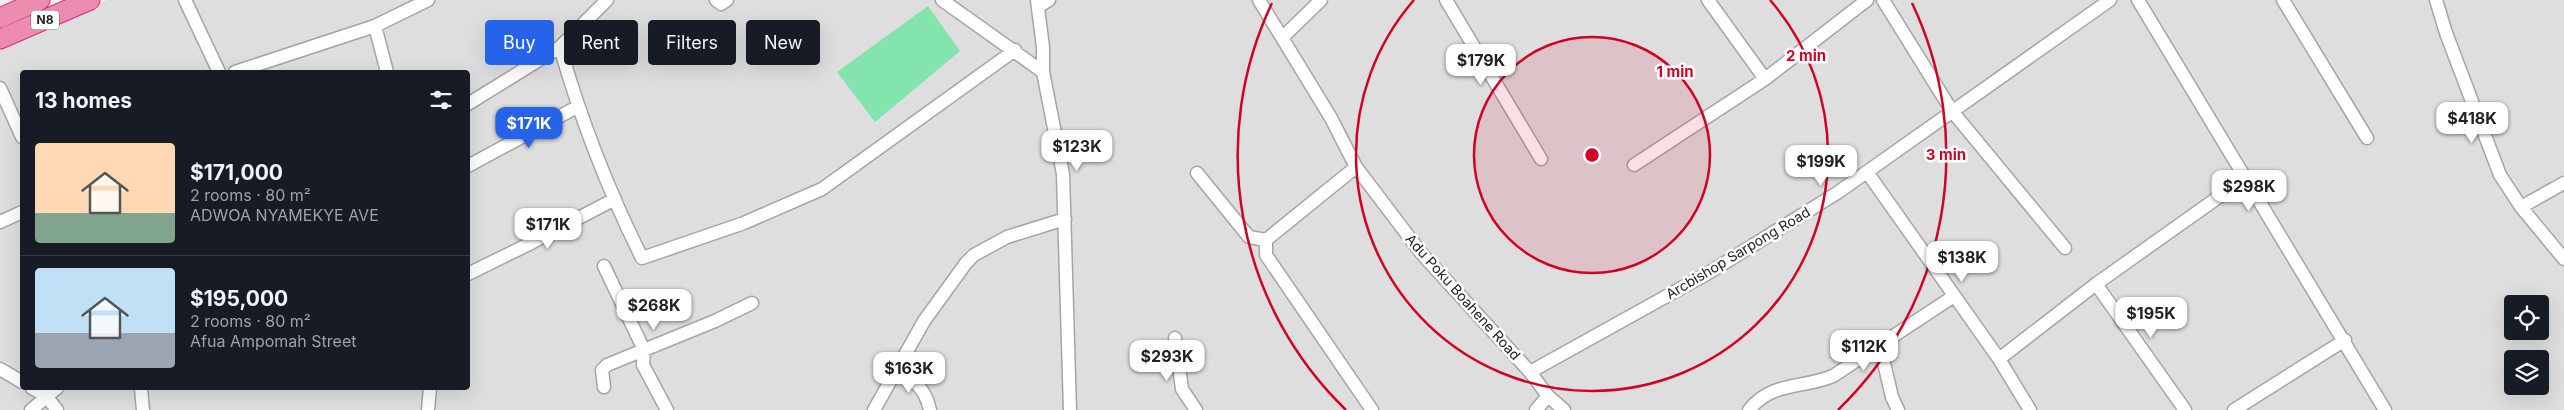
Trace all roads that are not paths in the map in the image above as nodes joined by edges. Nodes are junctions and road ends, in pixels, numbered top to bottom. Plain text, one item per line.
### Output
1 (40, 0) edge
2 (90, 0) edge
3 (185, 0) edge
4 (428, 0) edge
5 (607, 0) edge
6 (716, 0) edge
7 (727, 0) edge
8 (942, 0) edge
9 (1259, 0) edge
10 (1321, 0) edge
11 (1446, 0) edge
12 (1708, 0) edge
13 (1867, 0) edge
14 (1883, 0) edge
15 (2110, 0) edge
16 (2138, 0) edge
17 (2283, 0) edge
18 (2436, 0) edge
19 (1041, 2) edge
20 (0, 18) edge
21 (375, 26) junction
22 (1283, 37) junction
23 (0, 39) edge
24 (560, 47) junction
25 (1015, 50) junction
26 (217, 70) edge
27 (241, 70) edge
28 (387, 70) edge
29 (1043, 72) junction
30 (1765, 79) junction
31 (0, 88) edge
32 (470, 103) edge
33 (577, 107) junction
34 (1952, 111) junction
35 (20, 133) edge
36 (2367, 138) dead end
37 (1541, 159) dead end
38 (470, 165) edge
39 (1634, 165) dead end
40 (1356, 167) junction
41 (1867, 172) junction
42 (1198, 173) dead end
43 (2244, 179) junction
44 (2564, 182) edge
45 (615, 199) junction
46 (2521, 208) junction
47 (20, 213) edge
48 (1065, 219) junction
49 (0, 222) edge
50 (1266, 240) junction
51 (2064, 248) dead end
52 (2564, 259) edge
53 (604, 266) dead end
54 (470, 273) edge
55 (2096, 284) junction
56 (1954, 296) junction
57 (752, 303) dead end
58 (1175, 338) dead end
59 (2345, 340) junction
60 (1880, 346) junction
61 (644, 350) junction
62 (1999, 359) junction
63 (0, 369) edge
64 (897, 371) junction
65 (1530, 372) junction
66 (20, 381) edge
67 (604, 387) dead end
68 (36, 390) edge
69 (54, 390) edge
70 (142, 390) edge
71 (430, 390) edge
72 (46, 396) junction
73 (1548, 396) junction
74 (31, 410) edge
75 (57, 410) edge
76 (143, 410) edge
77 (428, 410) edge
78 (667, 410) edge
79 (874, 410) edge
80 (930, 410) edge
81 (1070, 410) edge
82 (1196, 410) edge
83 (1372, 410) edge
84 (1536, 410) edge
85 (1564, 410) edge
86 (1750, 410) edge
87 (1898, 410) edge
88 (2030, 410) edge
89 (2185, 410) edge
90 (2234, 410) edge
91 (2386, 410) edge

1 - 20 highway, N8
2 - 23 highway, N8
3 - 26 street
4 - 21 street
5 - 24 street
6 - 7 street
8 - 25 street
9 - 22 street, Adu Poku Boahene Road
10 - 22 street
11 - 37 street
12 - 30 street
13 - 30 street
14 - 34 street
15 - 34 street, Arcbishop Sarpong Road
16 - 43 street
17 - 36 street
18 - 46 street
19 - 29 street
21 - 27 street
21 - 28 street
22 - 40 street, Adu Poku Boahene Road
24 - 32 street
24 - 33 street
25 - 29 street
25 - 45 street
29 - 48 street
30 - 39 street
31 - 35 street
33 - 38 street
33 - 45 street
34 - 41 street, Arcbishop Sarpong Road
34 - 51 street
40 - 50 street
40 - 65 street, Adu Poku Boahene Road
41 - 56 street
41 - 65 street, Arcbishop Sarpong Road
42 - 50 street
43 - 55 street
43 - 59 street
44 - 46 street
45 - 54 street
46 - 52 street
47 - 49 street
48 - 64 street
48 - 81 street
50 - 83 street
53 - 61 street
55 - 62 street
55 - 89 street
56 - 60 street
56 - 62 street
57 - 61 street
58 - 82 street
59 - 90 street
59 - 91 street
60 - 86 street
60 - 87 street
61 - 67 street
61 - 78 street
62 - 88 street
63 - 66 street
64 - 79 street
64 - 80 street
65 - 73 street, Adu Poku Boahene Road
68 - 72 street
69 - 72 street
70 - 76 street
71 - 77 street
72 - 74 street
72 - 75 street
73 - 84 street
73 - 85 street, Adu Poku Boahene Road

